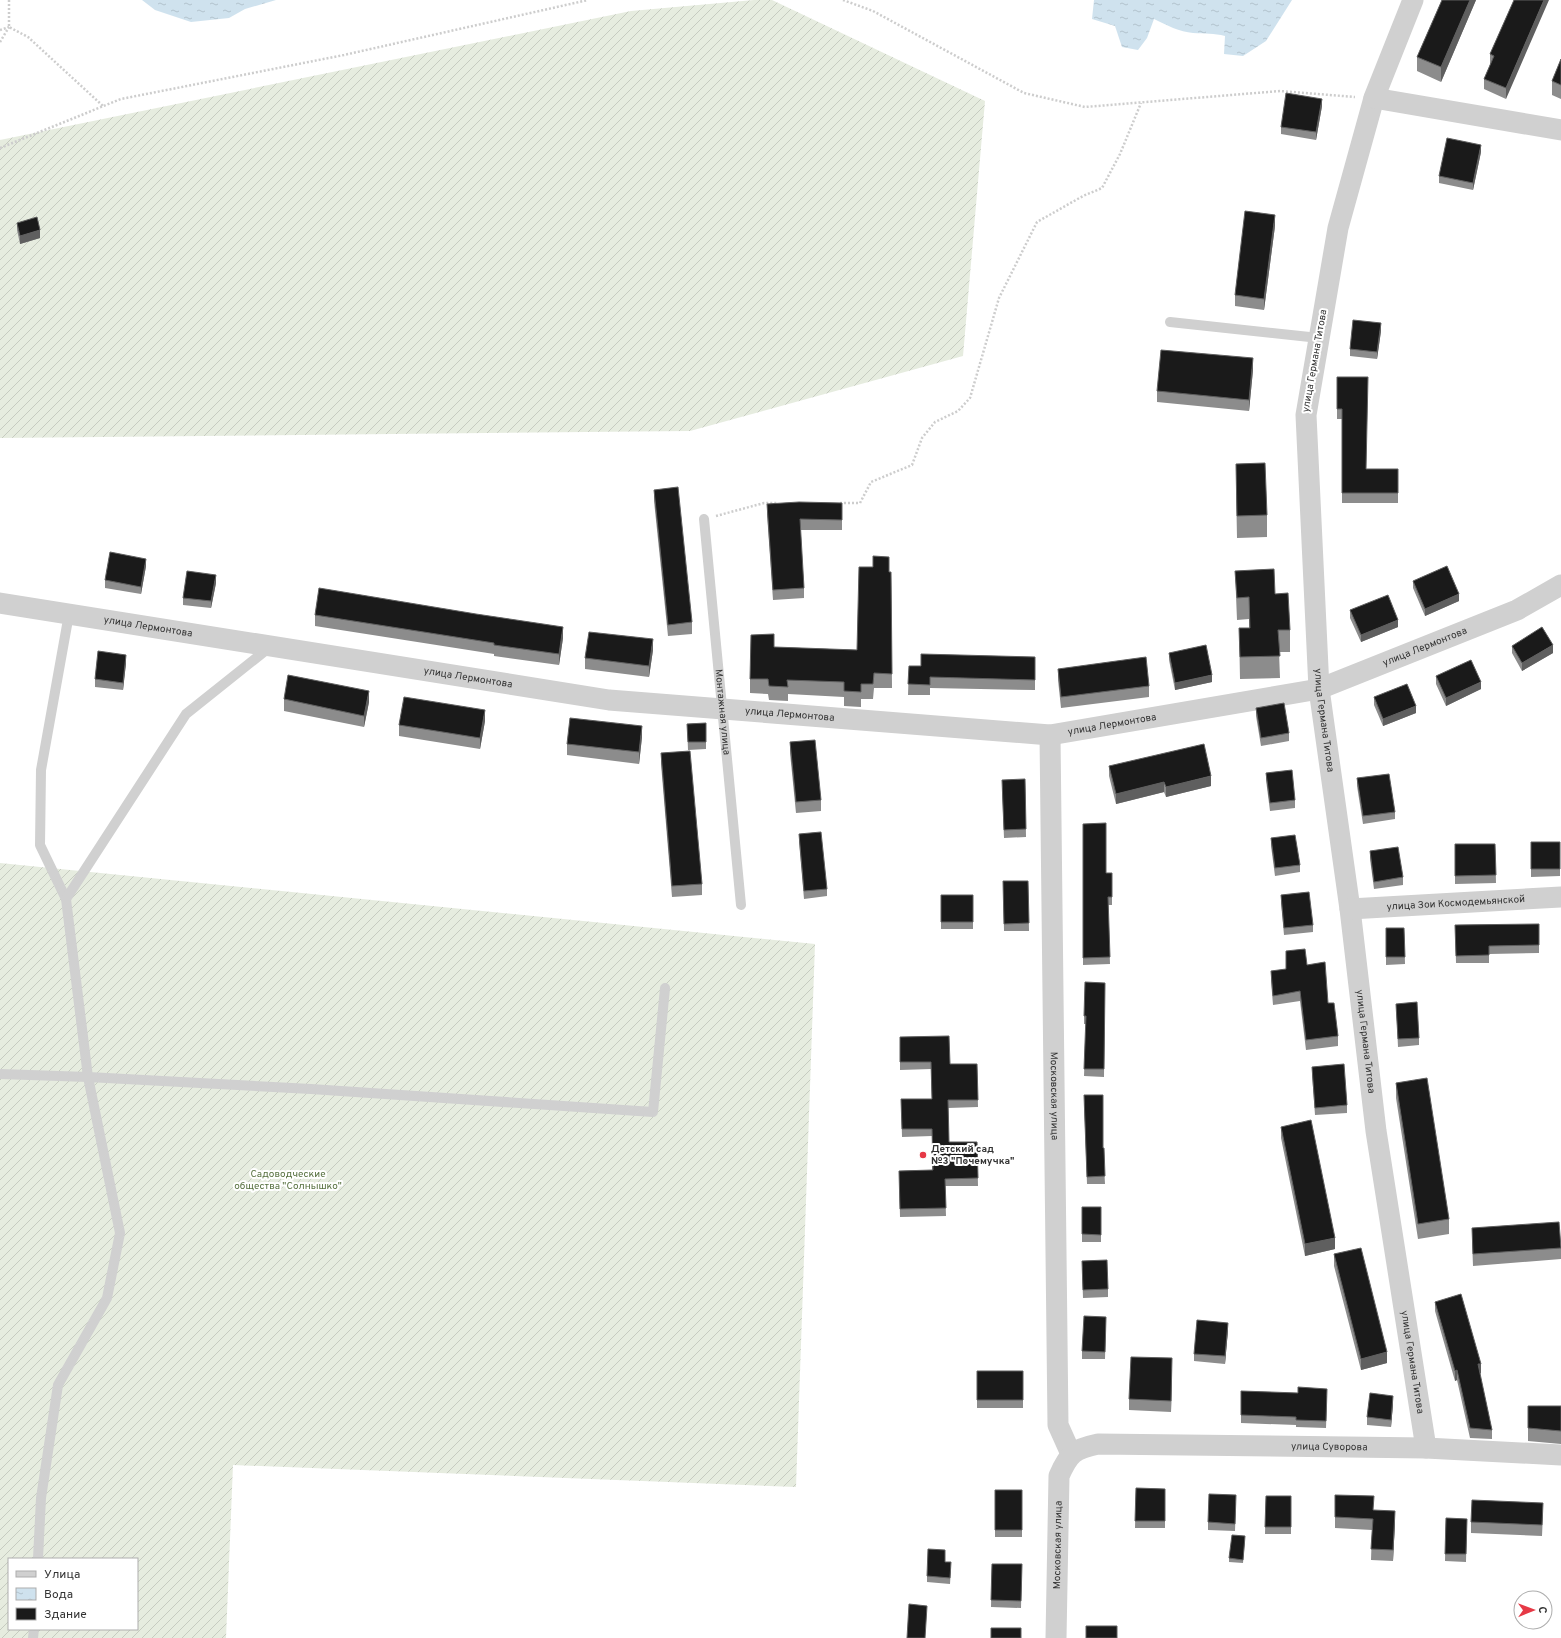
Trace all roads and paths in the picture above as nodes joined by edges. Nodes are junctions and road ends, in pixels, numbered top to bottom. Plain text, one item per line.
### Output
1 (9, 0) edge
2 (588, 0) edge
3 (843, 0) edge
4 (1408, 4) edge
5 (9, 27) junction
6 (0, 30) edge
7 (0, 42) edge
8 (1374, 98) junction
9 (1141, 103) junction
10 (103, 106) junction
11 (1561, 130) edge
12 (0, 148) edge
13 (1170, 322) dead end
14 (1319, 338) junction
15 (780, 503) edge
16 (836, 503) edge
17 (704, 519) joint
18 (1561, 586) edge
19 (0, 603) edge
20 (69, 614) junction
21 (271, 646) junction
22 (1319, 689) junction
23 (723, 709) junction
24 (1050, 735) junction
25 (1561, 897) edge
26 (66, 899) junction
27 (741, 904) dead end
28 (1350, 909) junction
29 (665, 988) dead end
30 (0, 1074) edge
31 (88, 1077) junction
32 (1426, 1448) junction
33 (1071, 1454) junction
34 (1561, 1455) edge
35 (38, 1558) edge
36 (1056, 1638) edge

1 - 5 path
2 - 10 path
3 - 9 path
4 - 8 street, улица Германа Титова
5 - 6 path
5 - 7 path
5 - 10 path
8 - 9 path
8 - 11 street
8 - 14 street, улица Германа Титова
9 - 16 path
10 - 12 path
13 - 14 lane
14 - 22 street, улица Германа Титова
15 - 17 path
17 - 23 lane, Монтажная улица
18 - 22 street, улица Лермонтова
19 - 20 street, улица Лермонтова
20 - 21 street, улица Лермонтова
20 - 26 lane
21 - 23 street, улица Лермонтова
21 - 26 lane
22 - 24 street, улица Лермонтова
22 - 28 street, улица Германа Титова
23 - 24 street, улица Лермонтова
23 - 27 lane, Монтажная улица
24 - 33 street, Московская улица
25 - 28 street, улица Зои Космодемьянской
26 - 31 lane
28 - 32 street, улица Германа Титова
29 - 31 lane
30 - 31 lane
31 - 35 lane
32 - 33 street, улица Суворова
32 - 34 street, улица Суворова
33 - 36 street, Московская улица

